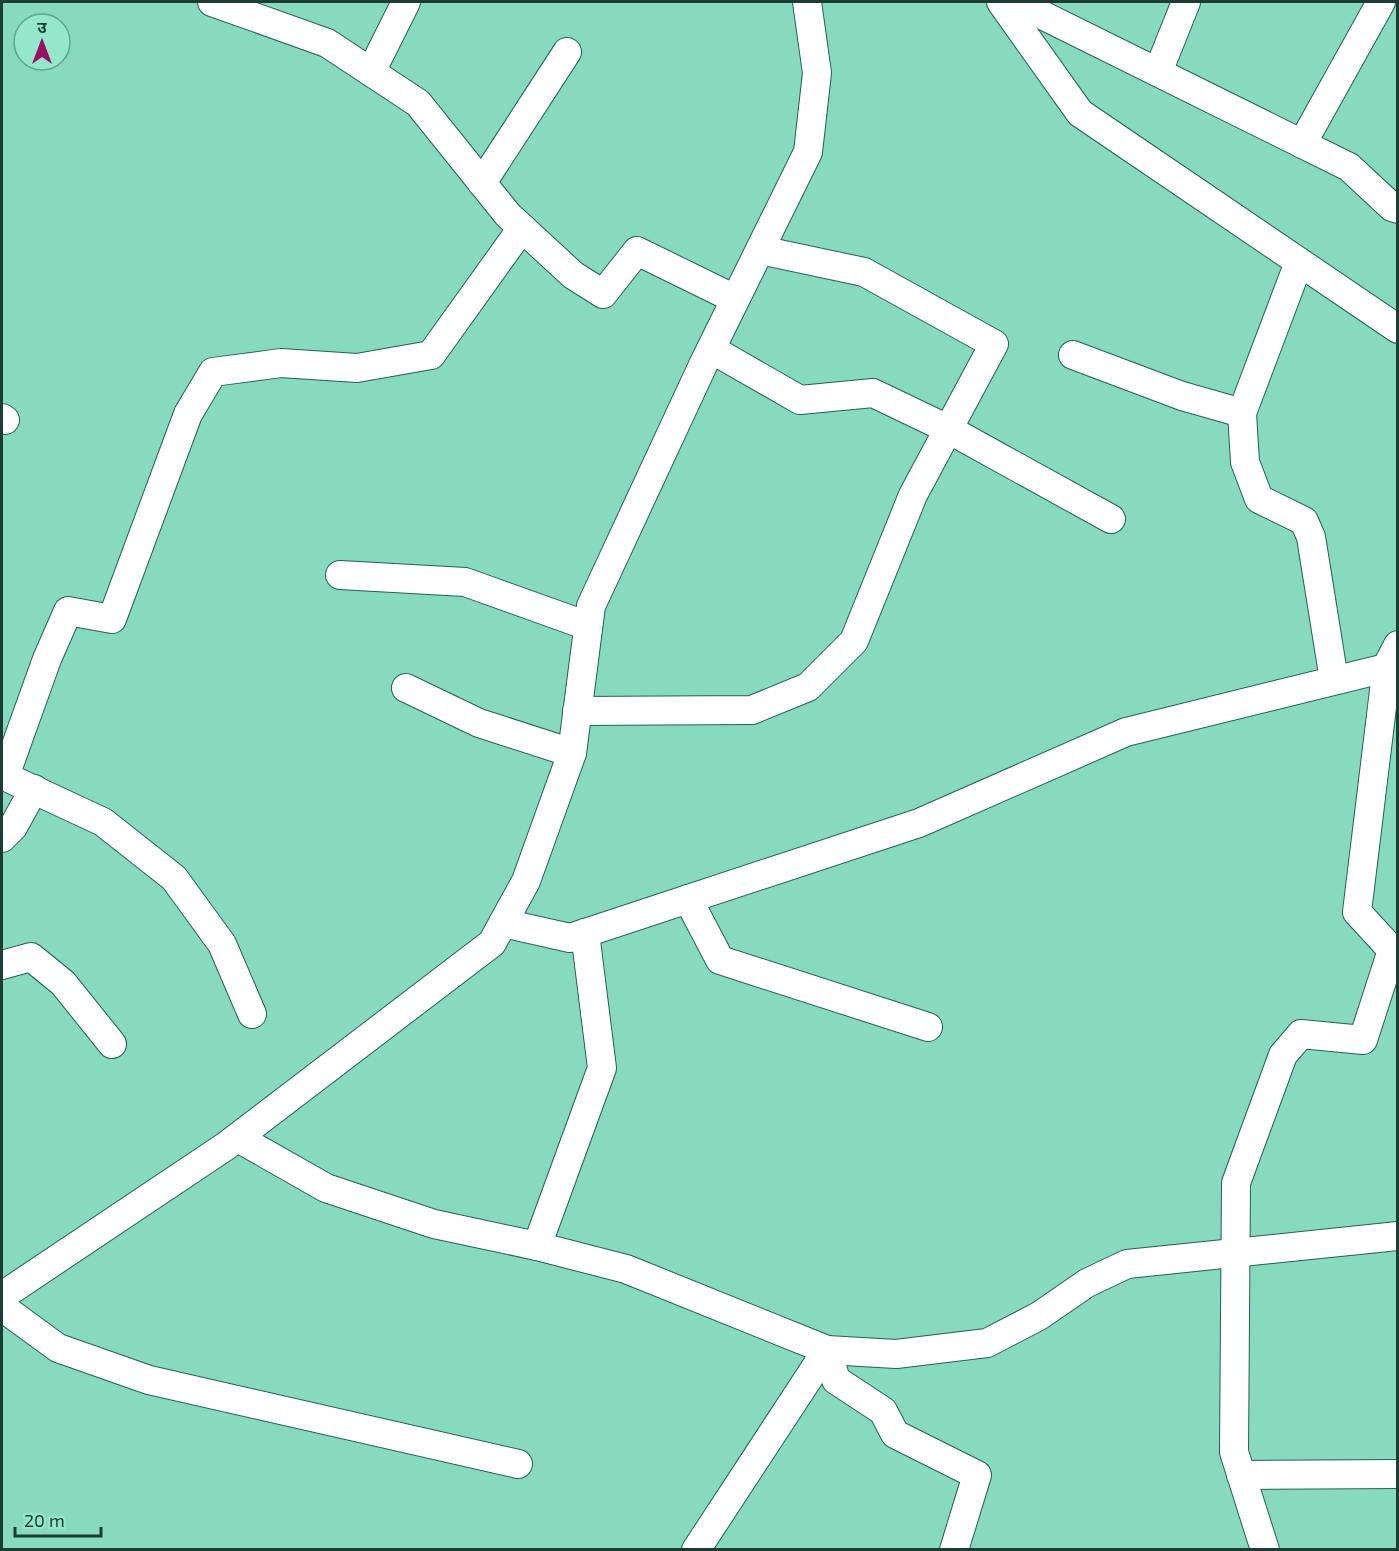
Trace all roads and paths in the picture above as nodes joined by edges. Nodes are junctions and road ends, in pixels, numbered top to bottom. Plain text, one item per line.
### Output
1 (212, 2) edge
2 (406, 2) edge
3 (807, 2) edge
4 (1001, 2) edge
5 (1006, 2) edge
6 (1186, 2) edge
7 (1381, 2) edge
8 (567, 52) dead end
9 (370, 72) junction
10 (1158, 72) junction
11 (1302, 144) junction
12 (482, 183) junction
13 (1398, 209) edge
14 (522, 228) junction
15 (760, 250) junction
16 (1299, 262) junction
17 (735, 299) junction
18 (1398, 329) edge
19 (711, 349) junction
20 (1073, 355) dead end
21 (1242, 413) junction
22 (948, 429) junction
23 (1111, 519) dead end
24 (340, 574) dead end
25 (588, 626) junction
26 (1394, 658) edge
27 (1334, 680) junction
28 (406, 688) dead end
29 (577, 711) junction
30 (572, 753) junction
31 (3, 775) edge
32 (34, 789) junction
33 (2, 838) edge
34 (688, 899) junction
35 (503, 923) junction
36 (585, 933) junction
37 (1395, 951) edge
38 (2, 965) edge
39 (252, 1014) dead end
40 (928, 1028) dead end
41 (112, 1044) dead end
42 (237, 1137) junction
43 (1398, 1236) edge
44 (537, 1246) junction
45 (1236, 1252) junction
46 (2, 1296) edge
47 (2, 1307) edge
48 (827, 1350) junction
49 (518, 1464) dead end
50 (1398, 1474) edge
51 (1241, 1475) junction
52 (696, 1550) edge
53 (954, 1550) edge
54 (1265, 1550) edge

1 - 9 street
2 - 9 street
3 - 15 street
4 - 16 street
5 - 10 street
6 - 10 street
7 - 11 street
8 - 12 street
9 - 12 street
10 - 11 street
11 - 13 street
12 - 14 street
14 - 17 street
14 - 31 street
15 - 17 street
15 - 22 street
16 - 18 street
16 - 21 street
17 - 19 street
19 - 22 street
19 - 25 street
20 - 21 street
21 - 27 street
22 - 23 street
22 - 29 street
24 - 25 street
25 - 29 street
26 - 27 street
26 - 37 street
27 - 34 street
28 - 30 street
29 - 30 street
30 - 35 street
31 - 32 street
32 - 33 street
32 - 39 street
34 - 36 street
34 - 40 street
35 - 36 street
35 - 42 street
36 - 44 street
37 - 45 street
38 - 41 street
42 - 44 street
42 - 46 street
43 - 45 street
44 - 48 street
45 - 48 street
45 - 51 street
47 - 49 street
48 - 52 street
48 - 53 street
50 - 51 street
51 - 54 street

